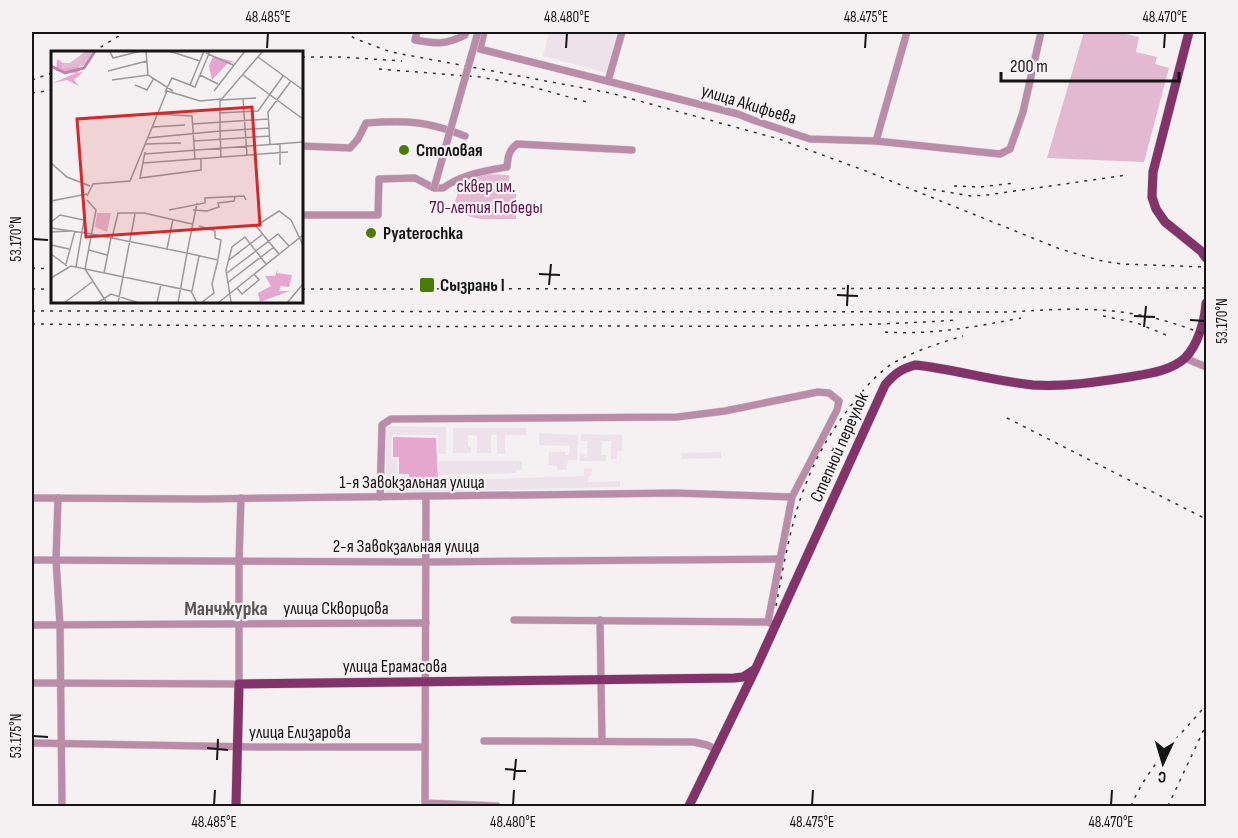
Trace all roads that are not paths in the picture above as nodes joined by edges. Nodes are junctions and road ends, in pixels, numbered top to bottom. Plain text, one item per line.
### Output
1 (417, 32) edge
2 (466, 32) edge
3 (478, 32) edge
4 (484, 32) edge
5 (622, 32) edge
6 (907, 32) edge
7 (1041, 32) edge
8 (1189, 32) edge
9 (608, 81) junction
10 (465, 136) dead end
11 (876, 141) junction
12 (303, 146) edge
13 (632, 150) dead end
14 (431, 186) junction
15 (303, 215) edge
16 (1206, 258) edge
17 (1206, 305) edge
18 (1185, 358) junction
19 (1206, 368) edge
20 (380, 497) junction
21 (426, 497) junction
22 (792, 497) junction
23 (32, 498) edge
24 (58, 498) junction
25 (241, 498) junction
26 (779, 559) junction
27 (32, 560) edge
28 (56, 560) junction
29 (238, 561) junction
30 (426, 562) junction
31 (514, 620) dead end
32 (600, 620) junction
33 (426, 622) junction
34 (238, 624) junction
35 (772, 624) junction
36 (32, 625) edge
37 (60, 625) junction
38 (756, 668) junction
39 (734, 678) junction
40 (601, 680) junction
41 (425, 682) junction
42 (32, 683) edge
43 (61, 683) junction
44 (239, 684) junction
45 (743, 696) junction
46 (484, 741) dead end
47 (602, 741) junction
48 (32, 744) edge
49 (62, 744) junction
50 (238, 747) junction
51 (425, 747) junction
52 (717, 750) junction
53 (62, 807) edge
54 (236, 807) edge
55 (496, 807) edge
56 (689, 807) edge

1 - 2 street
3 - 14 street, bridge
4 - 9 street, улица Акифьева
5 - 9 street
6 - 11 street
7 - 11 street, улица Акифьева
8 - 16 main road
9 - 11 street, улица Акифьева
10 - 12 street
13 - 14 street
14 - 15 street
17 - 18 main road
18 - 19 street
18 - 35 main road, Степной переулок
20 - 21 street, 1-я Завокзальная улица
20 - 22 street
20 - 25 street, 1-я Завокзальная улица
21 - 22 street, 1-я Завокзальная улица
21 - 30 street
22 - 26 street
23 - 24 street, 1-я Завокзальная улица
24 - 25 street, 1-я Завокзальная улица
24 - 28 street
25 - 29 street
26 - 30 street, 2-я Завокзальная улица
26 - 35 street
27 - 28 street, 2-я Завокзальная улица
28 - 29 street, 2-я Завокзальная улица
28 - 37 street
29 - 30 street, 2-я Завокзальная улица
29 - 34 street
30 - 33 street
31 - 32 street
32 - 35 street
32 - 40 street
33 - 34 street, улица Скворцова
33 - 41 street
34 - 37 street, улица Скворцова
34 - 44 street
35 - 38 main road, Степной переулок
36 - 37 street, улица Скворцова
37 - 43 street
38 - 39 main road, улица Ерамасова
38 - 45 main road, Степной переулок
39 - 40 main road, улица Ерамасова
39 - 45 main road
40 - 41 main road, улица Ерамасова
40 - 47 street
41 - 44 main road, улица Ерамасова
41 - 51 street
42 - 43 street, улица Ерамасова
43 - 44 street, улица Ерамасова
43 - 49 street
44 - 50 main road
45 - 52 main road, Степной переулок
46 - 47 street
47 - 52 street
48 - 49 street, улица Елизарова
49 - 50 street, улица Елизарова
49 - 53 street
50 - 51 street, улица Елизарова
50 - 54 main road
51 - 55 street
52 - 56 main road, Степной переулок

